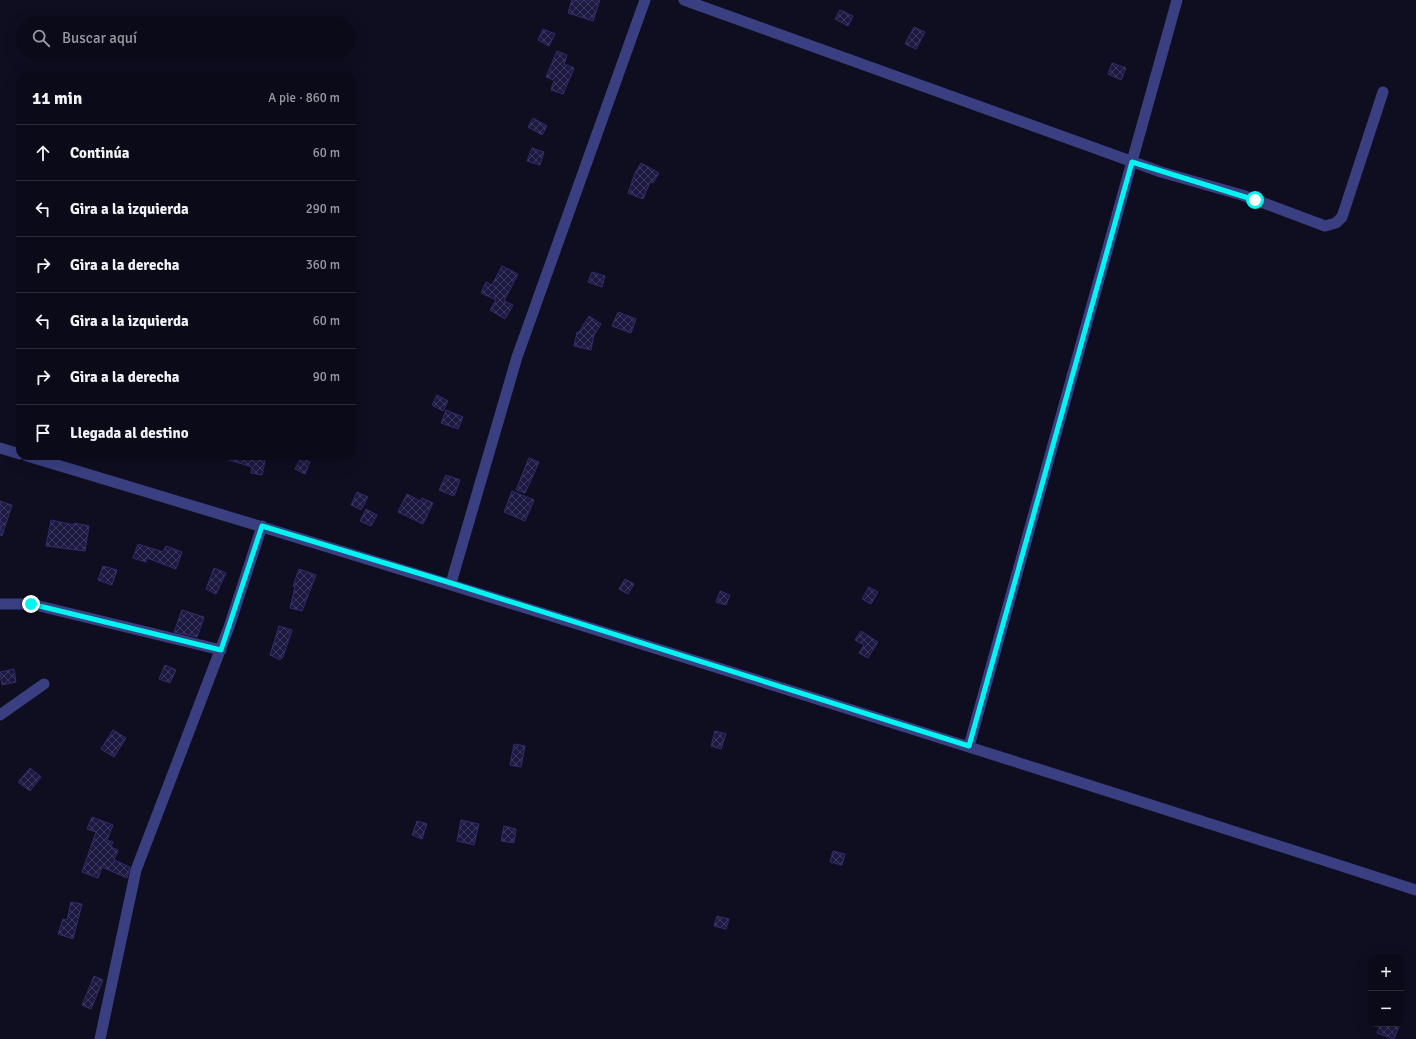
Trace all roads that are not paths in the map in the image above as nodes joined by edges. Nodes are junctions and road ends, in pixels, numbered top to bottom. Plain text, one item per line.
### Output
1 (645, 0) edge
2 (684, 0) edge
3 (1177, 0) edge
4 (1383, 92) dead end
5 (1132, 162) junction
6 (0, 448) edge
7 (16, 453) edge
8 (40, 460) edge
9 (262, 526) junction
10 (451, 583) junction
11 (0, 604) edge
12 (221, 650) junction
13 (44, 684) dead end
14 (0, 716) edge
15 (969, 746) junction
16 (1416, 890) edge
17 (100, 1039) edge

1 - 10 street
2 - 5 street
3 - 5 street
4 - 5 street
5 - 15 street
6 - 7 street
8 - 9 street
9 - 10 street
9 - 12 street
10 - 15 street
11 - 12 street
12 - 17 street
13 - 14 street
15 - 16 street

